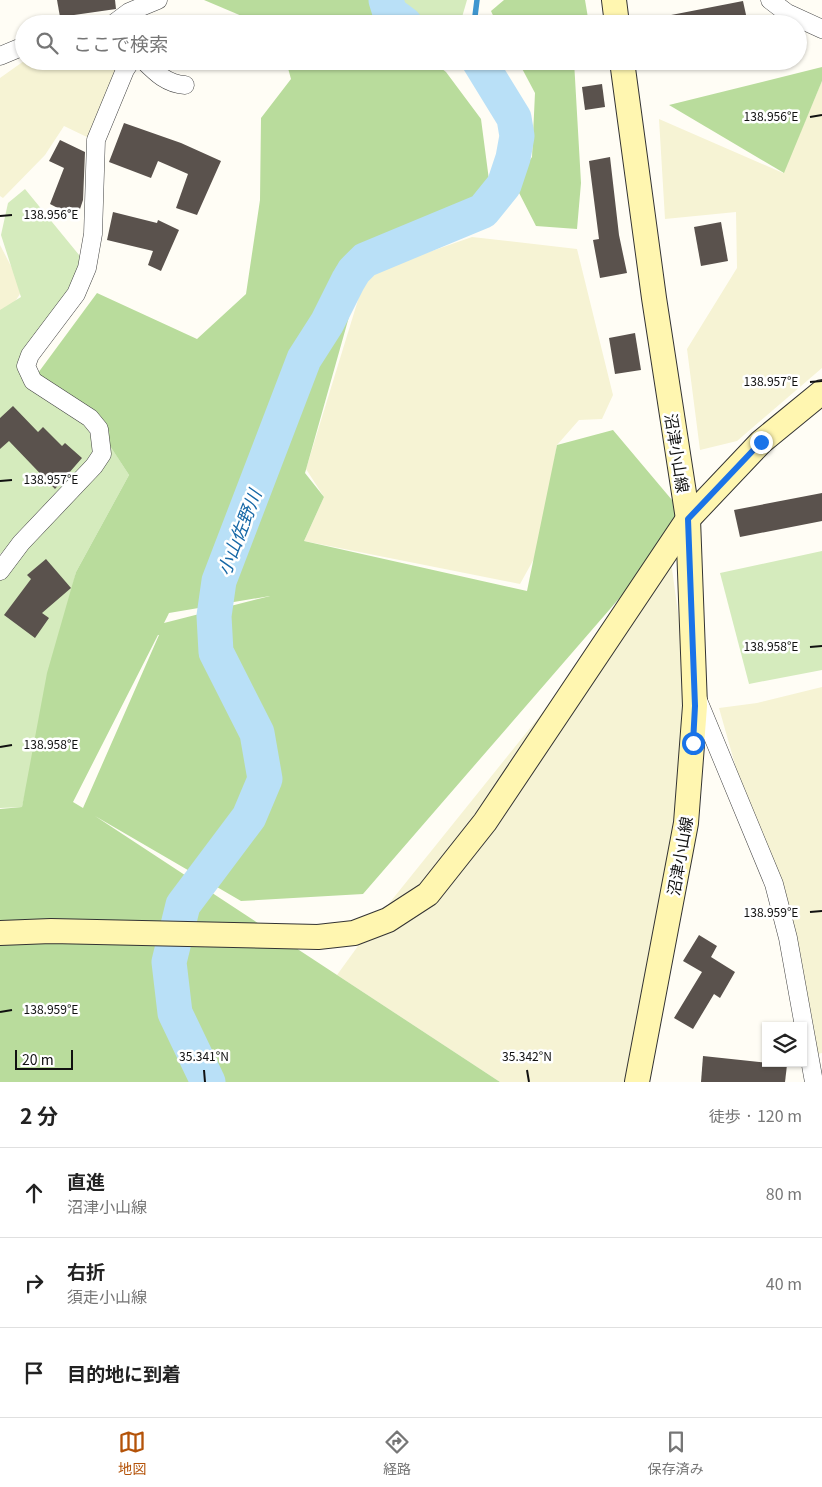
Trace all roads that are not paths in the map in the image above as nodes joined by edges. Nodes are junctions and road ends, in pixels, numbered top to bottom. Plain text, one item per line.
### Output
1 (158, 0) edge
2 (614, 0) edge
3 (770, 0) edge
4 (135, 15) edge
5 (616, 15) edge
6 (791, 15) edge
7 (807, 22) edge
8 (822, 29) edge
9 (15, 50) edge
10 (0, 56) edge
11 (125, 70) edge
12 (153, 70) edge
13 (623, 70) edge
14 (185, 85) dead end
15 (822, 392) edge
16 (688, 519) junction
17 (0, 570) edge
18 (695, 693) junction
19 (0, 934) edge
20 (637, 1082) edge
21 (814, 1082) edge

1 - 4 street
2 - 5 main road
3 - 6 street
7 - 8 street
9 - 10 street
11 - 17 street
12 - 14 street
13 - 16 main road, 沼津小山線
15 - 16 main road
16 - 18 main road, 沼津小山線
16 - 19 main road
18 - 20 main road, 沼津小山線
18 - 21 street

